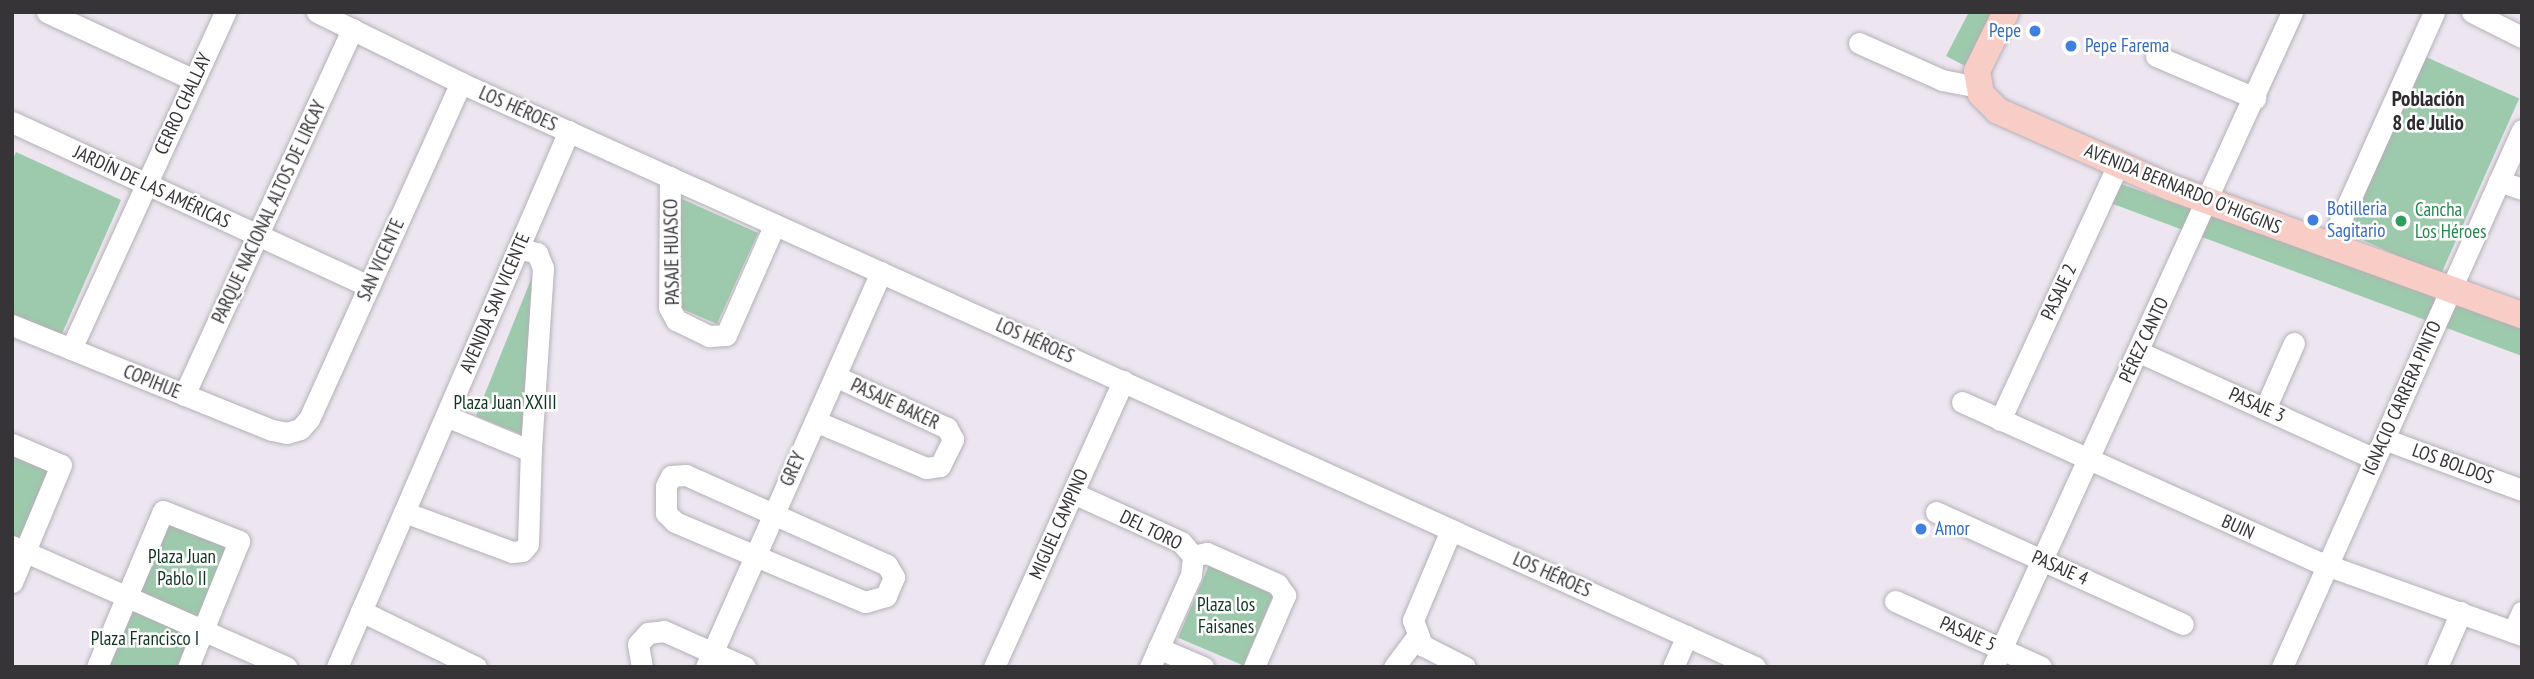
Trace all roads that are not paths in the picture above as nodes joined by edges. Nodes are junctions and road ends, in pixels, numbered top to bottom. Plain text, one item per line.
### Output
1 (47, 12) edge
2 (225, 12) edge
3 (2006, 12) edge
4 (2292, 12) edge
5 (2434, 12) edge
6 (2472, 12) edge
7 (320, 13) edge
8 (352, 29) junction
9 (2522, 37) edge
10 (1859, 43) dead end
11 (2156, 57) dead end
12 (194, 80) junction
13 (461, 83) junction
14 (1978, 87) junction
15 (2255, 98) junction
16 (14, 127) edge
17 (2522, 130) edge
18 (569, 131) junction
19 (2118, 165) junction
20 (670, 177) junction
21 (2499, 181) junction
22 (146, 184) junction
23 (2522, 189) edge
24 (2208, 202) junction
25 (775, 224) junction
26 (258, 235) junction
27 (2329, 246) junction
28 (519, 248) junction
29 (881, 272) junction
30 (369, 286) junction
31 (2450, 290) junction
32 (2522, 315) edge
33 (12, 325) edge
34 (2294, 343) dead end
35 (71, 349) junction
36 (2139, 352) junction
37 (835, 376) junction
38 (1123, 381) junction
39 (184, 395) junction
40 (1962, 402) dead end
41 (2264, 409) junction
42 (446, 416) junction
43 (2000, 420) junction
44 (814, 421) junction
45 (293, 432) joint
46 (2384, 439) junction
47 (12, 444) edge
48 (531, 451) junction
49 (2375, 459) junction
50 (2088, 461) junction
51 (2522, 490) edge
52 (1073, 493) junction
53 (404, 512) junction
54 (1936, 512) dead end
55 (773, 515) junction
56 (1451, 530) junction
57 (19, 549) edge
58 (755, 556) junction
59 (1194, 556) junction
60 (2042, 560) junction
61 (2329, 565) junction
62 (12, 582) edge
63 (124, 596) junction
64 (1895, 601) dead end
65 (361, 611) junction
66 (2461, 612) junction
67 (2522, 612) edge
68 (2183, 624) dead end
69 (203, 630) junction
70 (2517, 633) edge
71 (1687, 636) junction
72 (1417, 637) junction
73 (1154, 658) edge
74 (1997, 658) edge
75 (709, 659) edge
76 (1741, 664) edge
77 (97, 667) edge
78 (188, 667) edge
79 (286, 667) edge
80 (337, 667) edge
81 (476, 667) edge
82 (642, 667) edge
83 (745, 667) edge
84 (994, 667) edge
85 (1203, 667) edge
86 (1254, 667) edge
87 (1394, 667) edge
88 (1465, 667) edge
89 (1673, 667) edge
90 (2041, 667) edge
91 (2282, 667) edge
92 (2437, 667) edge

1 - 12 street
2 - 12 street, CERRO CHALLAY
3 - 14 main road
4 - 15 street, PÉREZ CANTO
5 - 27 street
6 - 9 street
7 - 8 street, LOS HÉROES
8 - 13 street, LOS HÉROES
8 - 26 street, PARQUE NACIONAL ALTOS DE LIRCAY
10 - 14 street
11 - 15 street
12 - 22 street, CERRO CHALLAY
13 - 18 street, LOS HÉROES
13 - 30 street, SAN VICENTE
14 - 19 main road, AVENIDA BERNARDO O'HIGGINS
15 - 24 street, PÉREZ CANTO
16 - 22 street, JARDÍN DE LAS AMÉRICAS
17 - 21 street, IGNACIO CARRERA PINTO
18 - 20 street, LOS HÉROES
18 - 28 street, AVENIDA SAN VICENTE
19 - 24 main road, AVENIDA BERNARDO O'HIGGINS
19 - 43 street, PASAJE 2
20 - 25 street, LOS HÉROES
20 - 25 street, PASAJE HUASCO
21 - 23 street
21 - 31 street, IGNACIO CARRERA PINTO
22 - 26 street, JARDÍN DE LAS AMÉRICAS
22 - 35 street, CERRO CHALLAY
24 - 27 main road, AVENIDA BERNARDO O'HIGGINS
24 - 36 street, PÉREZ CANTO
25 - 29 street, LOS HÉROES
26 - 30 street, JARDÍN DE LAS AMÉRICAS
26 - 39 street, PARQUE NACIONAL ALTOS DE LIRCAY
27 - 31 main road, AVENIDA BERNARDO O'HIGGINS
28 - 42 street, AVENIDA SAN VICENTE
28 - 48 street
29 - 37 street, GREY
29 - 38 street, LOS HÉROES
30 - 45 street, SAN VICENTE
31 - 32 main road, AVENIDA BERNARDO O'HIGGINS
31 - 46 street, IGNACIO CARRERA PINTO
33 - 35 street, COPIHUE
34 - 41 street
35 - 39 street, COPIHUE
36 - 41 street, PASAJE 3
36 - 50 street, PÉREZ CANTO
37 - 44 street, GREY
37 - 44 street, PASAJE BAKER
38 - 52 street, MIGUEL CAMPINO
38 - 56 street, LOS HÉROES
39 - 45 street, COPIHUE
40 - 43 street, BUIN
41 - 49 street, PASAJE 3
42 - 48 street
42 - 53 street, AVENIDA SAN VICENTE
43 - 50 street, BUIN
44 - 55 street, GREY
46 - 49 street, IGNACIO CARRERA PINTO
46 - 51 street, LOS BOLDOS
47 - 57 street
48 - 53 street
49 - 61 street, IGNACIO CARRERA PINTO
50 - 60 street, PÉREZ CANTO
50 - 61 street, BUIN
52 - 59 street, DEL TORO
52 - 84 street, MIGUEL CAMPINO
53 - 65 street, AVENIDA SAN VICENTE
54 - 60 street, PASAJE 4
55 - 58 street, GREY
55 - 58 street
55 - 58 street
56 - 71 street, LOS HÉROES
56 - 72 street
57 - 62 street
57 - 63 street
58 - 75 street, GREY
59 - 73 street, DEL TORO
59 - 86 street
60 - 68 street, PASAJE 4
60 - 74 street, PÉREZ CANTO
61 - 66 street, BUIN
61 - 91 street, IGNACIO CARRERA PINTO
63 - 69 street
63 - 69 street
63 - 77 street
64 - 74 street, PASAJE 5
65 - 80 street, AVENIDA SAN VICENTE
65 - 81 street
66 - 70 street, BUIN
66 - 92 street
67 - 70 street
69 - 78 street
69 - 79 street
71 - 76 street, LOS HÉROES
71 - 89 street
72 - 87 street
72 - 88 street
73 - 85 street
74 - 90 street, PASAJE 5
75 - 82 street
75 - 83 street

